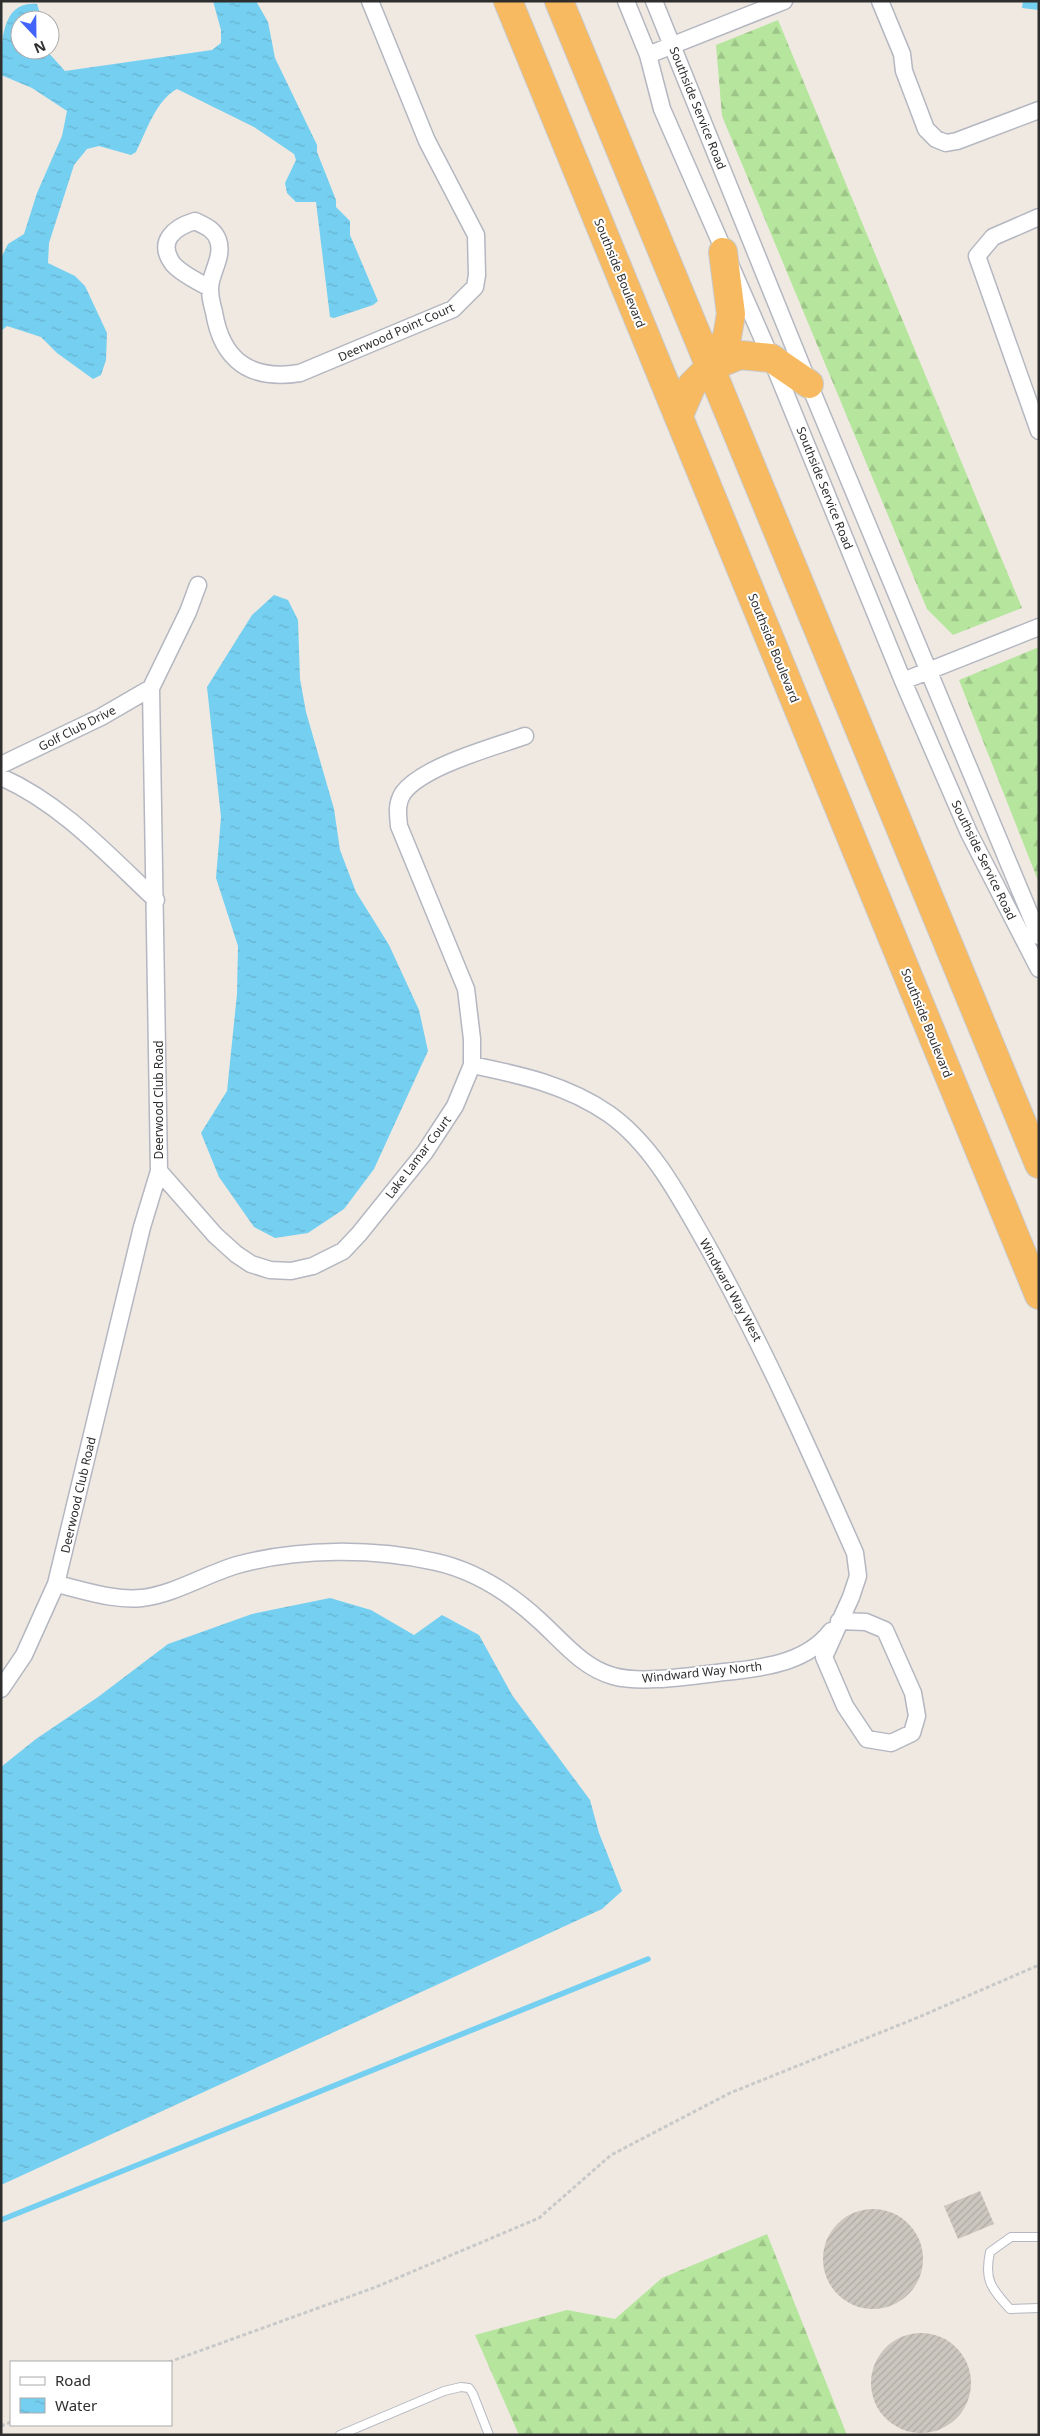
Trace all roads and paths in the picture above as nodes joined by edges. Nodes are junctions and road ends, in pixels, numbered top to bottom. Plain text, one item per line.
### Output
1 (370, 1) edge
2 (508, 1) edge
3 (560, 1) edge
4 (626, 1) edge
5 (654, 1) edge
6 (784, 1) edge
7 (880, 1) edge
8 (673, 45) junction
9 (648, 55) junction
10 (1039, 110) edge
11 (1039, 217) edge
12 (723, 252) junction
13 (210, 288) dead end
14 (771, 358) junction
15 (710, 367) junction
16 (809, 384) junction
17 (679, 415) junction
18 (1039, 431) edge
19 (198, 585) dead end
20 (1039, 627) edge
21 (930, 671) junction
22 (904, 681) junction
23 (151, 688) junction
24 (525, 736) dead end
25 (1, 765) edge
26 (1, 777) edge
27 (156, 900) junction
28 (1039, 936) edge
29 (1039, 969) edge
30 (472, 1065) junction
31 (1039, 1164) edge
32 (159, 1171) junction
33 (1039, 1295) edge
34 (56, 1584) junction
35 (838, 1621) junction
36 (1, 1689) edge
37 (1039, 1965) edge
38 (1039, 2237) edge
39 (1039, 2308) edge
40 (172, 2361) edge
41 (340, 2435) edge
42 (489, 2435) edge

1 - 13 street, Deerwood Point Court
2 - 17 highway, Southside Boulevard
3 - 15 highway
4 - 9 street, Southside Service Road
5 - 8 street, Southside Service Road
6 - 8 street
7 - 10 street
8 - 9 street
8 - 16 street, Southside Service Road
9 - 12 street, Southside Service Road
11 - 18 street
12 - 14 street, Southside Service Road
12 - 15 highway
14 - 15 highway
14 - 16 highway
14 - 22 street, Southside Service Road
15 - 17 highway
15 - 31 highway
16 - 21 street, Southside Service Road
17 - 33 highway, Southside Boulevard
19 - 23 street, Deerwood Club Road
20 - 21 street
21 - 22 street
21 - 28 street, Southside Service Road
22 - 29 street, Southside Service Road
23 - 25 street, Golf Club Drive
23 - 27 street, Deerwood Club Road
24 - 30 street, Lake Lamar Court
26 - 27 street
27 - 32 street, Deerwood Club Road
30 - 32 street, Lake Lamar Court
30 - 35 street, Windward Way West
32 - 34 street, Deerwood Club Road
34 - 35 street, Windward Way North
34 - 36 street, Deerwood Club Road
35 - 35 street
37 - 40 path
38 - 39 lane
41 - 42 lane

